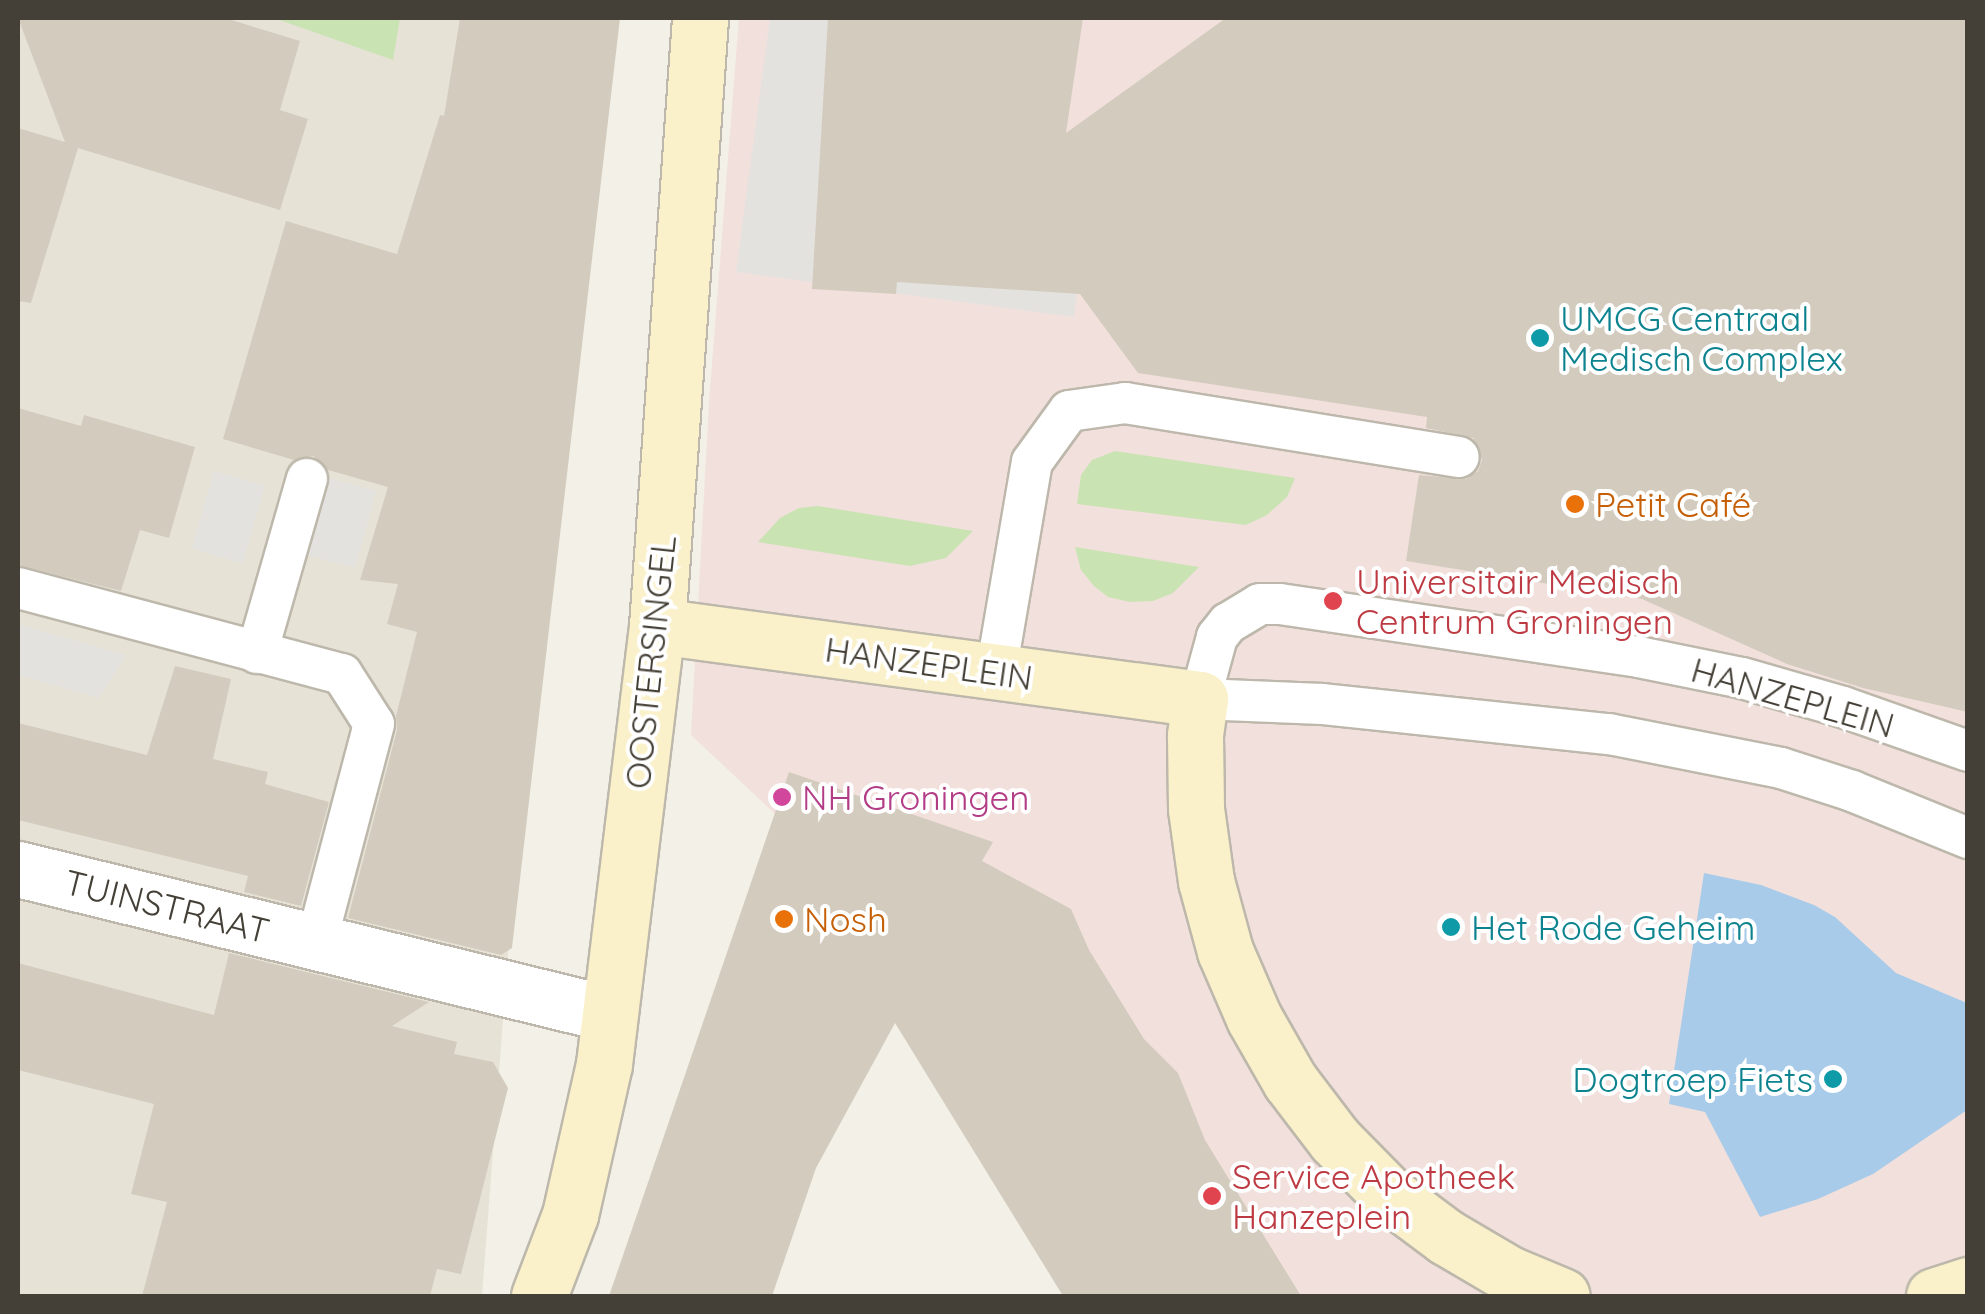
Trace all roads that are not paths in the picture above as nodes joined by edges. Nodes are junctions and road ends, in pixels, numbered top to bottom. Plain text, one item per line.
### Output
1 (700, 18) edge
2 (1458, 457) dead end
3 (307, 479) dead end
4 (18, 588) edge
5 (658, 626) junction
6 (257, 652) junction
7 (996, 672) junction
8 (1200, 699) junction
9 (1968, 751) edge
10 (1968, 838) edge
11 (18, 869) edge
12 (316, 944) junction
13 (610, 1014) junction
14 (1968, 1285) edge
15 (539, 1296) edge
16 (1562, 1296) edge
17 (1934, 1296) edge

1 - 5 street, OOSTERSINGEL
2 - 7 lane
3 - 6 lane
4 - 6 lane, TUINSTRAAT
5 - 7 street, HANZEPLEIN
5 - 13 street, OOSTERSINGEL
6 - 12 lane, TUINSTRAAT
7 - 8 street, HANZEPLEIN
8 - 9 lane, HANZEPLEIN
8 - 10 lane, HANZEPLEIN
8 - 16 street, HANZEPLEIN
11 - 12 street, TUINSTRAAT
12 - 13 street, TUINSTRAAT
13 - 15 street, OOSTERSINGEL
14 - 17 street

